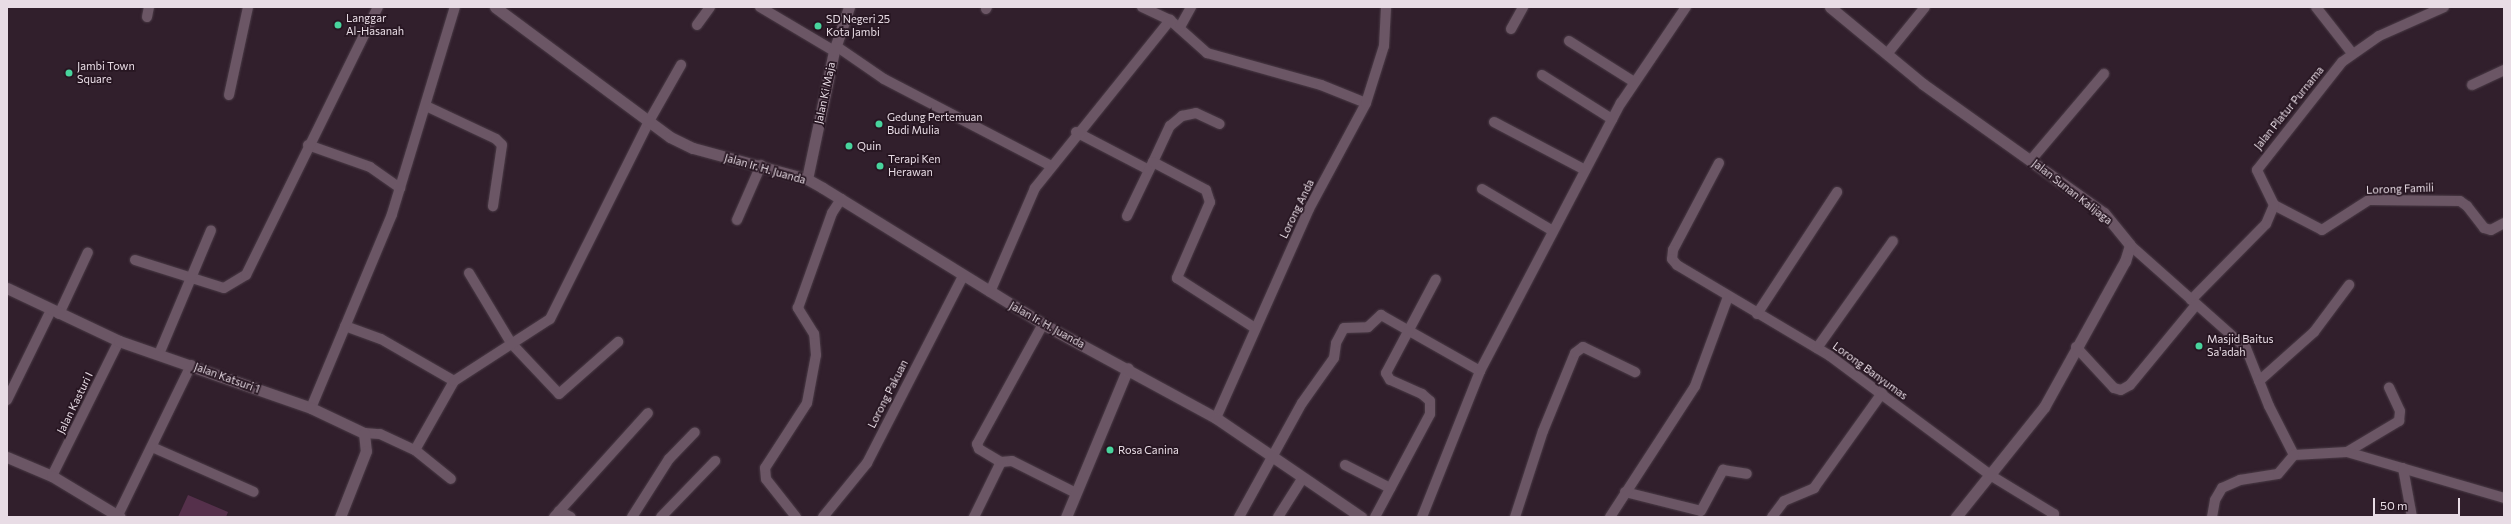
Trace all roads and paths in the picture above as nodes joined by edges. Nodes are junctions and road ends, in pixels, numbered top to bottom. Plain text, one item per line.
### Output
1 (248, 7) edge
2 (378, 7) edge
3 (455, 7) edge
4 (495, 7) edge
5 (710, 7) edge
6 (760, 7) edge
7 (849, 7) edge
8 (1142, 7) edge
9 (1191, 7) edge
10 (1386, 7) edge
11 (1523, 7) edge
12 (1830, 7) edge
13 (1925, 7) edge
14 (2316, 7) edge
15 (2444, 7) edge
16 (1683, 8) edge
17 (1170, 20) junction
18 (698, 25) dead end
19 (1180, 27) junction
20 (1511, 29) dead end
21 (1569, 41) dead end
22 (835, 48) junction
23 (2352, 53) junction
24 (1887, 54) junction
25 (681, 66) dead end
26 (2504, 70) edge
27 (2104, 74) dead end
28 (1542, 75) dead end
29 (1634, 82) junction
30 (2472, 86) dead end
31 (229, 95) dead end
32 (1366, 103) junction
33 (426, 106) junction
34 (1612, 119) junction
35 (1494, 122) dead end
36 (648, 123) junction
37 (1220, 124) dead end
38 (1076, 132) junction
39 (308, 145) junction
40 (2031, 160) junction
41 (1719, 163) dead end
42 (760, 165) junction
43 (1051, 166) junction
44 (1151, 166) junction
45 (1585, 170) junction
46 (807, 179) junction
47 (400, 188) junction
48 (1482, 189) dead end
49 (1837, 192) dead end
50 (841, 199) junction
51 (2274, 205) junction
52 (493, 206) dead end
53 (1127, 216) dead end
54 (737, 220) dead end
55 (2504, 223) edge
56 (211, 230) dead end
57 (1553, 232) junction
58 (1893, 241) dead end
59 (2130, 245) junction
60 (88, 252) dead end
61 (135, 260) dead end
62 (469, 273) dead end
63 (963, 276) junction
64 (189, 278) junction
65 (1436, 279) dead end
66 (2349, 285) dead end
67 (7, 288) edge
68 (990, 292) junction
69 (1728, 297) junction
70 (2194, 302) junction
71 (55, 312) junction
72 (1757, 314) junction
73 (1043, 324) junction
74 (345, 326) junction
75 (1255, 328) junction
76 (1407, 332) junction
77 (119, 341) junction
78 (618, 342) dead end
79 (511, 343) junction
80 (2076, 347) junction
81 (1816, 348) junction
82 (159, 354) junction
83 (191, 365) junction
84 (1128, 368) junction
85 (1480, 371) junction
86 (1635, 372) dead end
87 (454, 381) junction
88 (2259, 381) junction
89 (2389, 387) dead end
90 (1882, 393) junction
91 (7, 400) edge
92 (311, 408) junction
93 (648, 413) dead end
94 (1216, 418) junction
95 (695, 432) dead end
96 (364, 433) junction
97 (152, 447) junction
98 (415, 450) junction
99 (2347, 452) junction
100 (2294, 455) junction
101 (1271, 456) junction
102 (7, 457) edge
103 (715, 461) dead end
104 (1001, 462) junction
105 (1345, 465) dead end
106 (2403, 468) junction
107 (1747, 474) dead end
108 (52, 476) junction
109 (1990, 476) junction
110 (451, 479) dead end
111 (1302, 479) junction
112 (1390, 488) junction
113 (254, 492) dead end
114 (1625, 492) junction
115 (1076, 493) junction
116 (2504, 498) edge
117 (557, 514) edge
118 (1349, 514) edge
119 (119, 516) edge
120 (340, 517) edge
121 (571, 517) edge
122 (632, 517) edge
123 (661, 517) edge
124 (796, 517) edge
125 (824, 517) edge
126 (974, 517) edge
127 (1066, 517) edge
128 (1239, 517) edge
129 (1278, 517) edge
130 (1361, 517) edge
131 (1375, 517) edge
132 (1422, 517) edge
133 (1515, 517) edge
134 (1610, 517) edge
135 (1772, 517) edge
136 (1956, 517) edge
137 (2052, 517) edge
138 (2212, 517) edge
139 (2412, 517) edge

1 - 31 street
2 - 39 street
3 - 33 street
4 - 36 street, Jalan Ir. H. Juanda
5 - 18 street
6 - 22 street
7 - 22 street, Jalan Ki Maja
8 - 17 street
9 - 19 street
10 - 32 street, Lorong Anda
11 - 20 street
12 - 24 street, Jalan Sunan Kalijaga
13 - 24 street
14 - 23 street
15 - 23 street, Jalan Platur Purnama
16 - 29 street
17 - 19 street
17 - 38 street
19 - 32 street
21 - 29 street
22 - 43 street
22 - 46 street, Jalan Ki Maja
23 - 51 street, Jalan Platur Purnama
24 - 40 street, Jalan Sunan Kalijaga
25 - 36 street
26 - 30 street
27 - 40 street
28 - 34 street
29 - 34 street
32 - 75 street, Lorong Anda
33 - 47 street
33 - 52 street
34 - 45 street
35 - 45 street
36 - 42 street, Jalan Ir. H. Juanda
36 - 79 street
37 - 44 street
38 - 43 street
38 - 44 street
39 - 47 street
39 - 64 street
40 - 59 street, Jalan Sunan Kalijaga
41 - 69 street, Lorong Banyumas
42 - 46 street, Jalan Ir. H. Juanda
42 - 54 street
43 - 68 street
44 - 53 street
44 - 75 street
45 - 57 street
46 - 50 street, Jalan Ir. H. Juanda
47 - 74 street
48 - 57 street
49 - 72 street
50 - 63 street, Jalan Ir. H. Juanda
50 - 124 street
51 - 55 street, Lorong Famili
51 - 70 street
56 - 64 street
57 - 85 street
58 - 81 street
59 - 70 street, Jalan Sunan Kalijaga
59 - 80 street
60 - 71 street
61 - 64 street
62 - 79 street
63 - 68 street, Jalan Ir. H. Juanda
63 - 125 street, Lorong Pakuan
64 - 82 street
65 - 76 street
66 - 88 street
67 - 71 street, Jalan Katsuri 1
68 - 73 street, Jalan Ir. H. Juanda
69 - 72 street, Lorong Banyumas
69 - 114 street
70 - 80 street
70 - 88 street, Jalan Sunan Kalijaga
71 - 77 street, Jalan Katsuri 1
71 - 91 street
72 - 81 street, Lorong Banyumas
73 - 84 street, Jalan Ir. H. Juanda
73 - 104 street
74 - 87 street
74 - 92 street
75 - 94 street, Lorong Anda
76 - 85 street
76 - 101 street
76 - 112 street
77 - 82 street, Jalan Katsuri 1
77 - 108 street, Jalan Kasturi I
78 - 79 street
79 - 87 street
80 - 109 street
81 - 90 street, Lorong Banyumas
82 - 83 street, Jalan Katsuri 1
83 - 92 street, Jalan Katsuri 1
83 - 97 street
84 - 94 street, Jalan Ir. H. Juanda
84 - 115 street
85 - 132 street
86 - 133 street
87 - 98 street
88 - 100 street, Jalan Sunan Kalijaga
89 - 99 street
90 - 109 street, Lorong Banyumas
90 - 135 street
92 - 96 street, Jalan Katsuri 1
93 - 117 street
94 - 101 street, Jalan Ir. H. Juanda
95 - 122 street
96 - 98 street
96 - 120 street
97 - 113 street
97 - 119 street
98 - 110 street
99 - 100 street
99 - 106 street
100 - 138 street
101 - 111 street, Jalan Ir. H. Juanda
101 - 128 street
102 - 108 street
103 - 123 street
104 - 115 street
104 - 126 street
105 - 112 street
106 - 116 street
106 - 139 street
107 - 114 street
108 - 119 street
109 - 136 street
109 - 137 street, Lorong Banyumas
111 - 118 street, Jalan Ir. H. Juanda
111 - 129 street
112 - 131 street
114 - 134 street
115 - 127 street
117 - 121 street
118 - 130 street, Jalan Ir. H. Juanda

